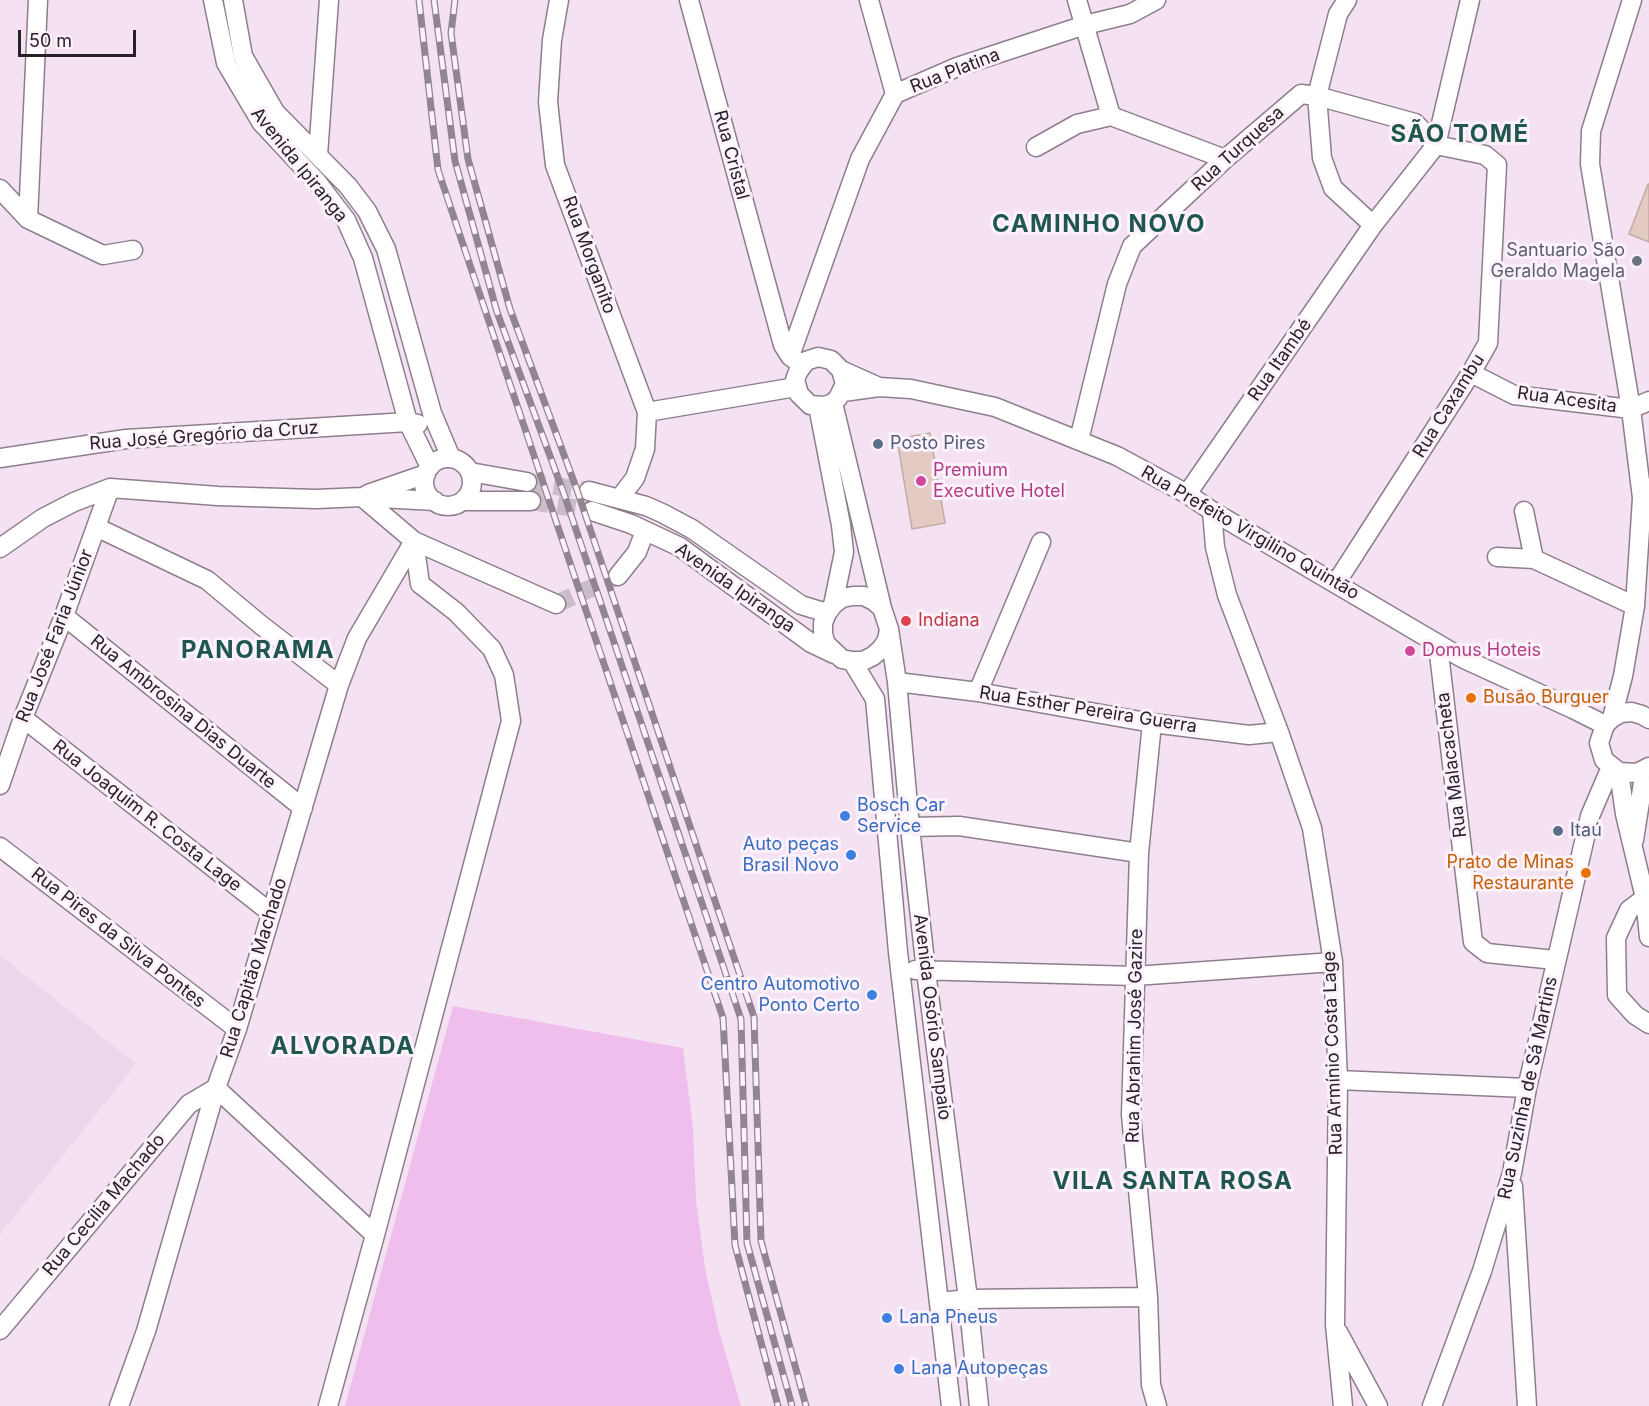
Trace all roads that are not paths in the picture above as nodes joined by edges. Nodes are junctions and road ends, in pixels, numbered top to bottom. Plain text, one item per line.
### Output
1 (38, 0) edge
2 (213, 0) edge
3 (232, 0) edge
4 (329, 0) edge
5 (559, 0) edge
6 (689, 0) edge
7 (869, 0) edge
8 (1077, 0) edge
9 (1156, 0) edge
10 (1347, 0) edge
11 (1470, 0) edge
12 (1632, 0) edge
13 (1085, 25) junction
14 (895, 94) junction
15 (1317, 96) junction
16 (1111, 116) junction
17 (1436, 145) junction
18 (1036, 147) dead end
19 (318, 155) junction
20 (1225, 159) junction
21 (0, 189) edge
22 (28, 219) junction
23 (1373, 225) junction
24 (133, 250) dead end
25 (775, 310) junction
26 (797, 332) junction
27 (824, 358) junction
28 (796, 360) junction
29 (842, 370) junction
30 (1471, 373) junction
31 (796, 387) junction
32 (879, 387) junction
33 (831, 400) junction
34 (1649, 400) edge
35 (1631, 409) junction
36 (647, 412) junction
37 (408, 422) junction
38 (441, 435) junction
39 (1079, 440) junction
40 (0, 458) edge
41 (451, 458) junction
42 (428, 470) junction
43 (470, 472) junction
44 (1649, 478) edge
45 (527, 482) tunnel mouth
46 (110, 488) junction
47 (589, 491) tunnel mouth
48 (1187, 494) junction
49 (362, 497) junction
50 (1642, 498) junction
51 (619, 499) junction
52 (435, 501) junction
53 (463, 501) junction
54 (531, 501) tunnel mouth
55 (592, 511) tunnel mouth
56 (1212, 511) junction
57 (1524, 511) dead end
58 (96, 527) junction
59 (645, 531) junction
60 (414, 541) junction
61 (1041, 542) dead end
62 (0, 548) edge
63 (1497, 557) dead end
64 (1534, 559) junction
65 (618, 576) tunnel mouth
66 (1336, 583) junction
67 (556, 604) dead end
68 (1635, 606) junction
69 (882, 608) junction
70 (830, 609) junction
71 (64, 616) junction
72 (888, 629) junction
73 (1438, 645) junction
74 (847, 660) junction
75 (897, 682) junction
76 (339, 685) junction
77 (978, 692) junction
78 (23, 718) junction
79 (1649, 719) edge
80 (1608, 722) junction
81 (1152, 723) junction
82 (1279, 732) junction
83 (1647, 768) edge
84 (1615, 769) junction
85 (0, 785) edge
86 (303, 808) junction
87 (1624, 814) junction
88 (1590, 816) junction
89 (1649, 816) edge
90 (910, 827) junction
91 (1635, 837) junction
92 (0, 847) edge
93 (1139, 853) junction
94 (1645, 898) junction
95 (271, 913) junction
96 (1649, 937) edge
97 (898, 951) junction
98 (1556, 960) junction
99 (1333, 962) junction
100 (926, 971) junction
101 (1135, 976) junction
102 (1649, 1024) edge
103 (237, 1029) junction
104 (1338, 1080) junction
105 (216, 1088) junction
106 (1527, 1088) junction
107 (1512, 1173) junction
108 (375, 1235) junction
109 (1148, 1296) junction
110 (968, 1299) junction
111 (939, 1302) junction
112 (1335, 1325) junction
113 (0, 1330) edge
114 (1343, 1404) edge
115 (1378, 1404) edge
116 (119, 1406) edge
117 (328, 1406) edge
118 (951, 1406) edge
119 (979, 1406) edge
120 (1157, 1406) edge
121 (1432, 1406) edge
122 (1527, 1406) edge

1 - 22 street
2 - 37 street, Avenida Ipiranga
3 - 19 street, Avenida Ipiranga
4 - 19 street
5 - 36 street, Rua Morganito
6 - 25 street, Rua Cristal
7 - 14 street
8 - 13 street
9 - 13 street, Rua Platina
10 - 15 street
11 - 17 street
12 - 35 street
13 - 14 street, Rua Platina
13 - 16 street
14 - 26 street, Rua Platina
15 - 17 street
15 - 20 street, Rua Turquesa
15 - 23 street
16 - 18 street
16 - 20 street
17 - 23 street, Rua Itambé
17 - 30 street, Rua Caxambu
19 - 38 street, Avenida Ipiranga
20 - 39 street, Rua Turquesa
21 - 22 street
22 - 24 street
23 - 48 street, Rua Itambé
25 - 26 street, Rua Cristal
25 - 28 street, Rua Cristal
26 - 27 street
26 - 28 street, Rua Platina
27 - 28 street
27 - 29 street
28 - 31 street
29 - 32 street, Rua Prefeito Virgilino Quintão
29 - 33 street
30 - 35 street, Rua Acesita
30 - 66 street, Rua Caxambu
31 - 33 street
31 - 36 street
32 - 33 street, Rua Prefeito Virgilino Quintão
32 - 39 street, Rua Prefeito Virgilino Quintão
33 - 69 street
33 - 70 street
34 - 35 street
35 - 50 street
36 - 51 street, Rua Morganito
37 - 38 street
37 - 40 street, Rua José Gregório da Cruz
37 - 42 street, Avenida Ipiranga
38 - 41 street, Avenida Ipiranga
39 - 48 street, Rua Prefeito Virgilino Quintão
41 - 42 street
41 - 43 street
42 - 49 street
42 - 52 street
43 - 45 street
43 - 53 street
44 - 50 street
46 - 49 street
46 - 58 street, Rua José Faria Júnior
46 - 62 street
47 - 51 street, Avenida Ipiranga
48 - 56 street, Rua Prefeito Virgilino Quintão
49 - 52 street
49 - 60 street
50 - 68 street
51 - 70 street, Avenida Ipiranga
52 - 53 street
53 - 54 street
55 - 59 street, Avenida Ipiranga
56 - 66 street, Rua Prefeito Virgilino Quintão
56 - 82 street, Rua Armínio Costa Lage
57 - 64 street
58 - 71 street, Rua José Faria Júnior
58 - 76 street
59 - 65 street
59 - 74 street, Avenida Ipiranga
60 - 67 street
60 - 76 street, Rua Capitão Machado
60 - 108 street
61 - 77 street
63 - 64 street
64 - 68 street
66 - 73 street, Rua Prefeito Virgilino Quintão
68 - 80 street
69 - 70 street
69 - 72 street
70 - 74 street
71 - 78 street, Rua José Faria Júnior
71 - 86 street, Rua Ambrosina Dias Duarte
72 - 74 street
72 - 75 street, Avenida Osório Sampaio
73 - 80 street, Rua Prefeito Virgilino Quintão
73 - 98 street, Rua Malacacheta
74 - 97 street, Avenida Osório Sampaio
75 - 77 street, Rua Esther Pereira Guerra
75 - 90 street, Avenida Osório Sampaio
76 - 86 street, Rua Capitão Machado
77 - 81 street, Rua Esther Pereira Guerra
78 - 85 street, Rua José Faria Júnior
78 - 95 street, Rua Joaquim R. Costa Lage
79 - 80 street
80 - 84 street
81 - 82 street, Rua Esther Pereira Guerra
81 - 93 street, Rua Abrahim José Gazire
82 - 99 street, Rua Armínio Costa Lage
83 - 84 street
83 - 91 street
84 - 87 street
84 - 88 street, Rua Suzinha de Sá Martins
86 - 95 street, Rua Capitão Machado
87 - 88 street
87 - 91 street
88 - 98 street, Rua Suzinha de Sá Martins
89 - 91 street
90 - 93 street
90 - 100 street, Avenida Osório Sampaio
91 - 94 street
92 - 103 street, Rua Pires da Silva Pontes
93 - 101 street, Rua Abrahim José Gazire
94 - 96 street
94 - 102 street
95 - 103 street, Rua Capitão Machado
97 - 100 street
97 - 111 street, Avenida Osório Sampaio
98 - 106 street, Rua Suzinha de Sá Martins
99 - 101 street
99 - 104 street, Rua Armínio Costa Lage
100 - 101 street
100 - 110 street, Avenida Osório Sampaio
101 - 109 street, Rua Abrahim José Gazire
103 - 105 street, Rua Capitão Machado
104 - 106 street
104 - 112 street, Rua Armínio Costa Lage
105 - 108 street
105 - 113 street, Rua Cecília Machado
105 - 116 street, Rua Capitão Machado
106 - 107 street, Rua Suzinha de Sá Martins
107 - 121 street, Rua Suzinha de Sá Martins
107 - 122 street
108 - 117 street
109 - 110 street
109 - 120 street, Rua Abrahim José Gazire
110 - 111 street
110 - 119 street, Avenida Osório Sampaio
111 - 118 street, Avenida Osório Sampaio
112 - 114 street, Rua Armínio Costa Lage
112 - 115 street, Rua Armínio Costa Lage
114 - 115 street, Rua Armínio Costa Lage

